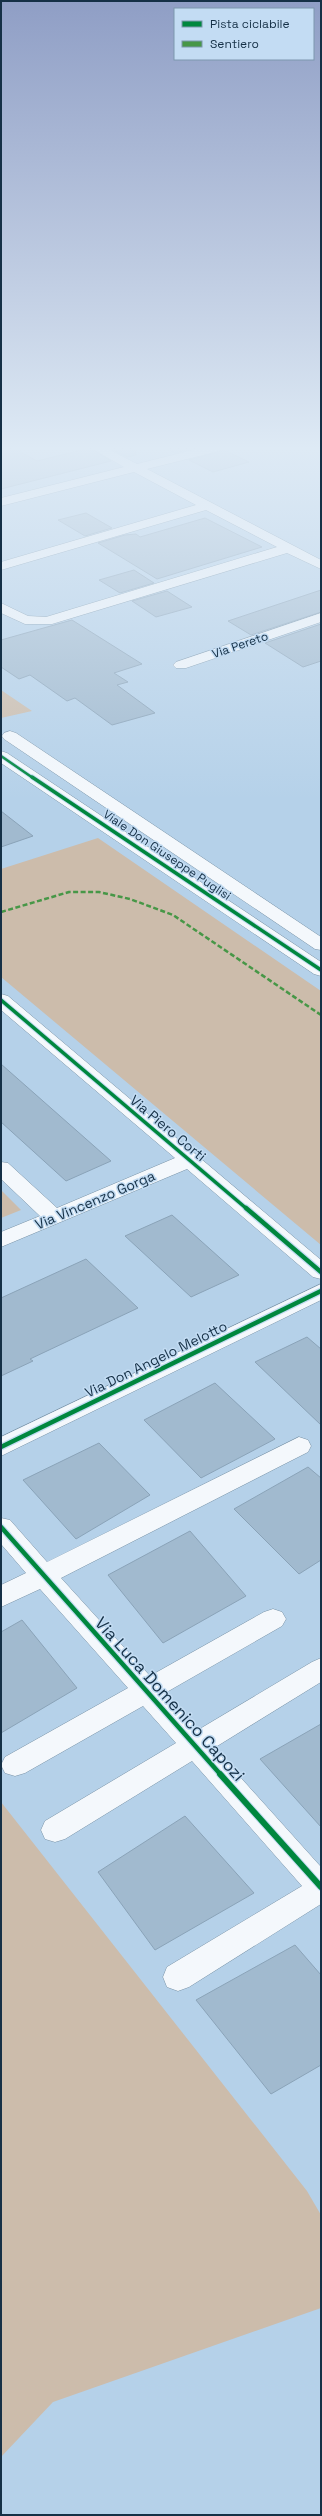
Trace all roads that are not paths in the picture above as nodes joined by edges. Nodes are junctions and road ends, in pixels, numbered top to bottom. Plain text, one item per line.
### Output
1 (231, 565) edge
2 (1, 607) edge
3 (321, 617) edge
4 (181, 664) dead end
5 (10, 736) dead end
6 (1, 756) edge
7 (114, 806) junction
8 (90, 815) junction
9 (321, 945) edge
10 (321, 970) edge
11 (1, 1000) edge
12 (189, 1160) junction
13 (1, 1168) edge
14 (54, 1217) junction
15 (1, 1240) edge
16 (321, 1272) edge
17 (321, 1291) edge
18 (299, 1446) dead end
19 (1, 1447) edge
20 (1, 1527) edge
21 (44, 1576) junction
22 (1, 1597) edge
23 (273, 1619) dead end
24 (321, 1669) edge
25 (146, 1691) junction
26 (195, 1745) junction
27 (15, 1765) dead end
28 (55, 1830) dead end
29 (321, 1888) edge
30 (178, 1977) dead end

1 - 2 street
3 - 4 street, Via Pereto
5 - 7 street, Viale Don Giuseppe Puglisi
6 - 8 street, Viale Don Giuseppe Puglisi
7 - 8 street
7 - 9 street, Viale Don Giuseppe Puglisi
8 - 10 street, Viale Don Giuseppe Puglisi
11 - 12 street, Via Piero Corti
12 - 14 street, Via Vincenzo Gorga
12 - 16 street, Via Piero Corti
13 - 14 street
14 - 15 street, Via Vincenzo Gorga
17 - 19 street, Via Don Angelo Melotto
18 - 21 street
20 - 21 street, Via Luca Domenico Capozi
21 - 22 street
21 - 25 street, Via Luca Domenico Capozi
23 - 25 street
24 - 26 street
25 - 26 street, Via Luca Domenico Capozi
25 - 27 street
26 - 28 street
26 - 29 street, Via Luca Domenico Capozi
29 - 30 street

